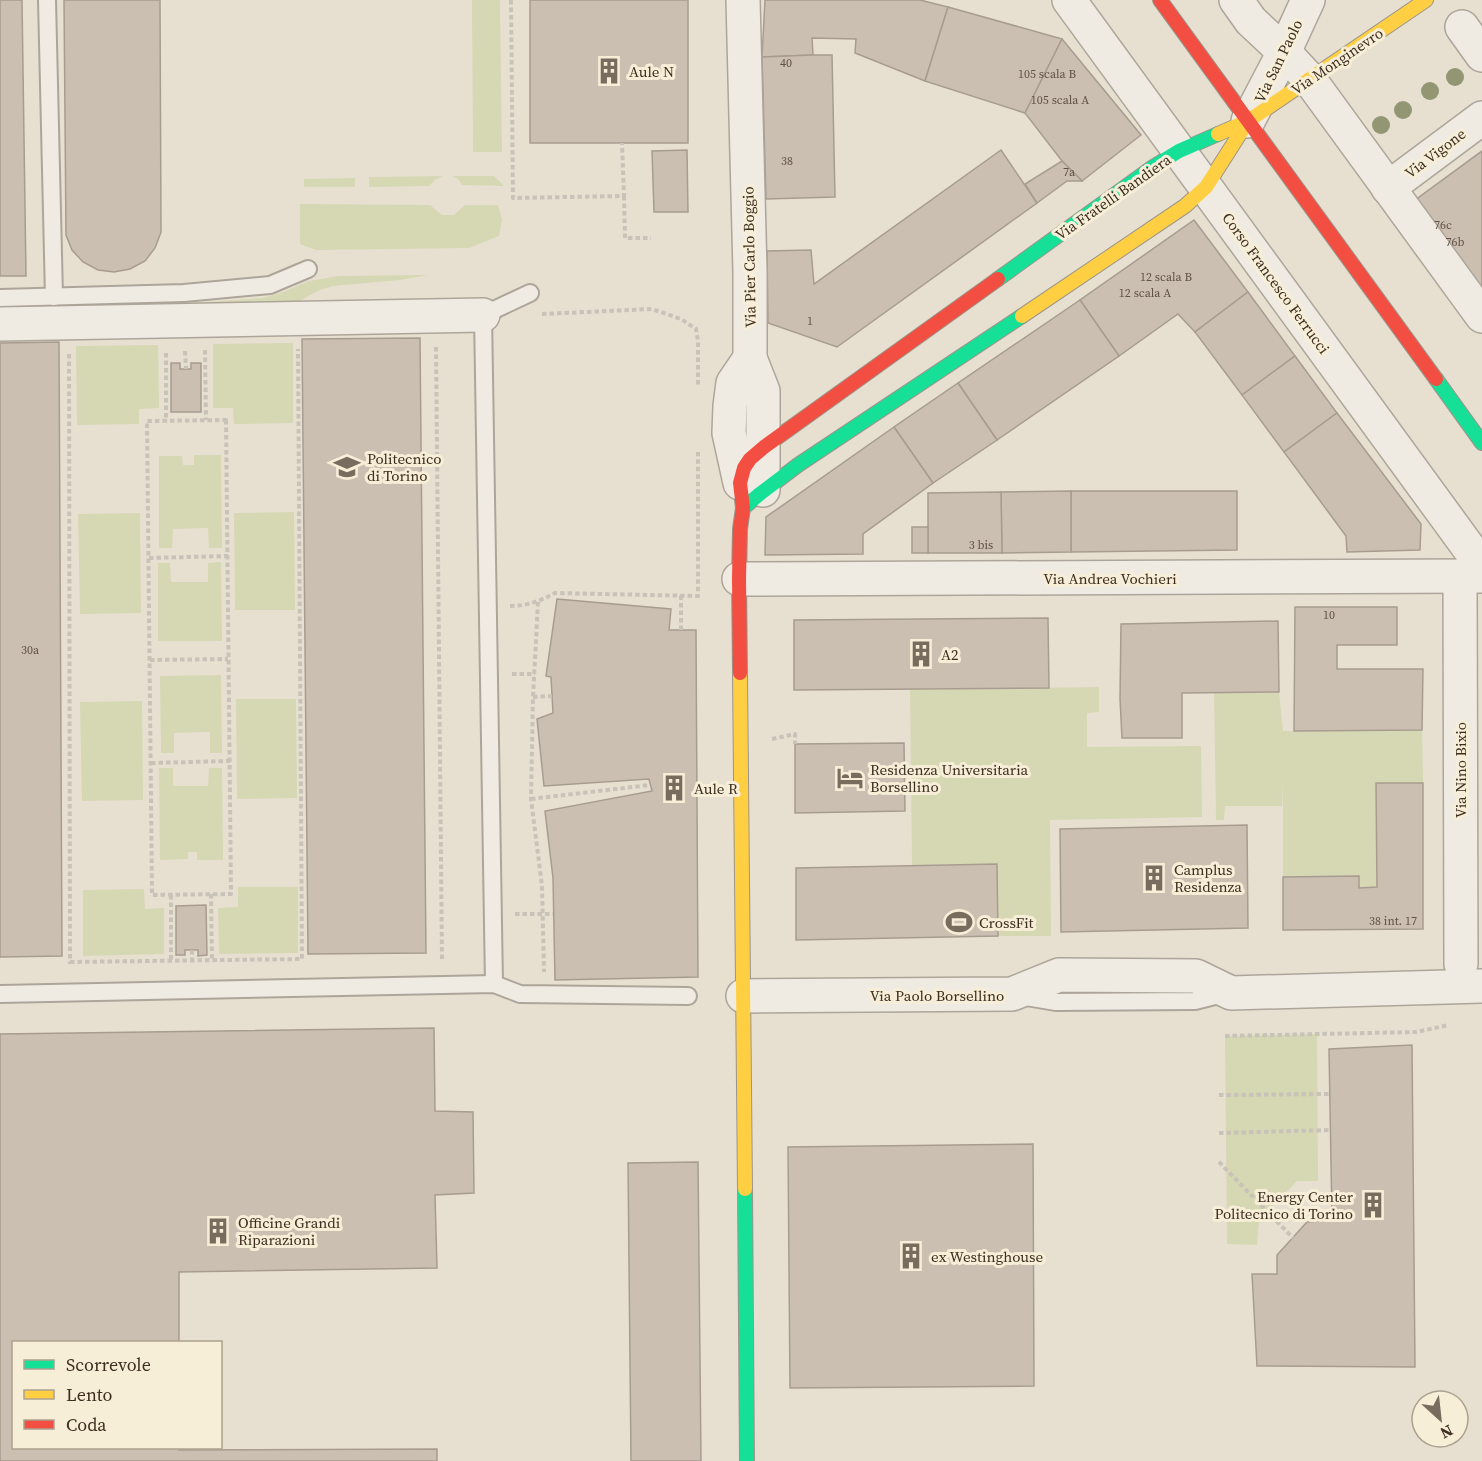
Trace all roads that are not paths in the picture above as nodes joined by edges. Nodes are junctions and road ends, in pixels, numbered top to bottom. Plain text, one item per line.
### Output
1 (47, 0) edge
2 (743, 0) edge
3 (1069, 0) edge
4 (1160, 0) edge
5 (1236, 0) edge
6 (1308, 0) edge
7 (1426, 0) edge
8 (1462, 27) dead end
9 (1284, 52) junction
10 (1482, 55) edge
11 (1310, 80) junction
12 (1482, 118) edge
13 (1248, 121) junction
14 (1179, 151) junction
15 (1206, 187) junction
16 (1388, 188) junction
17 (308, 269) dead end
18 (530, 293) road end
19 (0, 298) edge
20 (61, 310) junction
21 (483, 315) junction
22 (1482, 316) edge
23 (0, 324) edge
24 (750, 358) junction
25 (1482, 442) edge
26 (764, 447) junction
27 (749, 494) junction
28 (1474, 573) edge
29 (739, 579) junction
30 (501, 725) dead end
31 (493, 893) junction
32 (1472, 975) edge
33 (494, 984) junction
34 (0, 994) edge
35 (688, 996) dead end
36 (743, 996) junction
37 (747, 1461) edge

1 - 20 lane
2 - 24 street, Via Pier Carlo Boggio
3 - 14 street, Corso Francesco Ferrucci
4 - 13 street
5 - 9 street
6 - 9 street, Via San Paolo
7 - 11 street, Via Monginevro
8 - 10 street
9 - 11 street
9 - 13 street, Via San Paolo
11 - 13 street, Via Monginevro
11 - 16 street
12 - 16 street, Via Vigone
13 - 14 street, Via Fratelli Bandiera
13 - 15 street
13 - 25 street
14 - 15 street, Corso Francesco Ferrucci
14 - 26 street, Via Fratelli Bandiera
15 - 27 street
15 - 28 street, Corso Francesco Ferrucci
16 - 22 street
17 - 20 lane
18 - 21 lane
19 - 20 lane
20 - 21 street
20 - 23 street
21 - 31 lane
24 - 26 street
24 - 27 street
26 - 27 street
27 - 29 street
28 - 29 street, Via Andrea Vochieri
28 - 32 street, Via Nino Bixio
29 - 36 street
30 - 31 lane
31 - 33 lane
32 - 36 street, Via Paolo Borsellino
33 - 34 lane
33 - 35 lane
36 - 37 street

